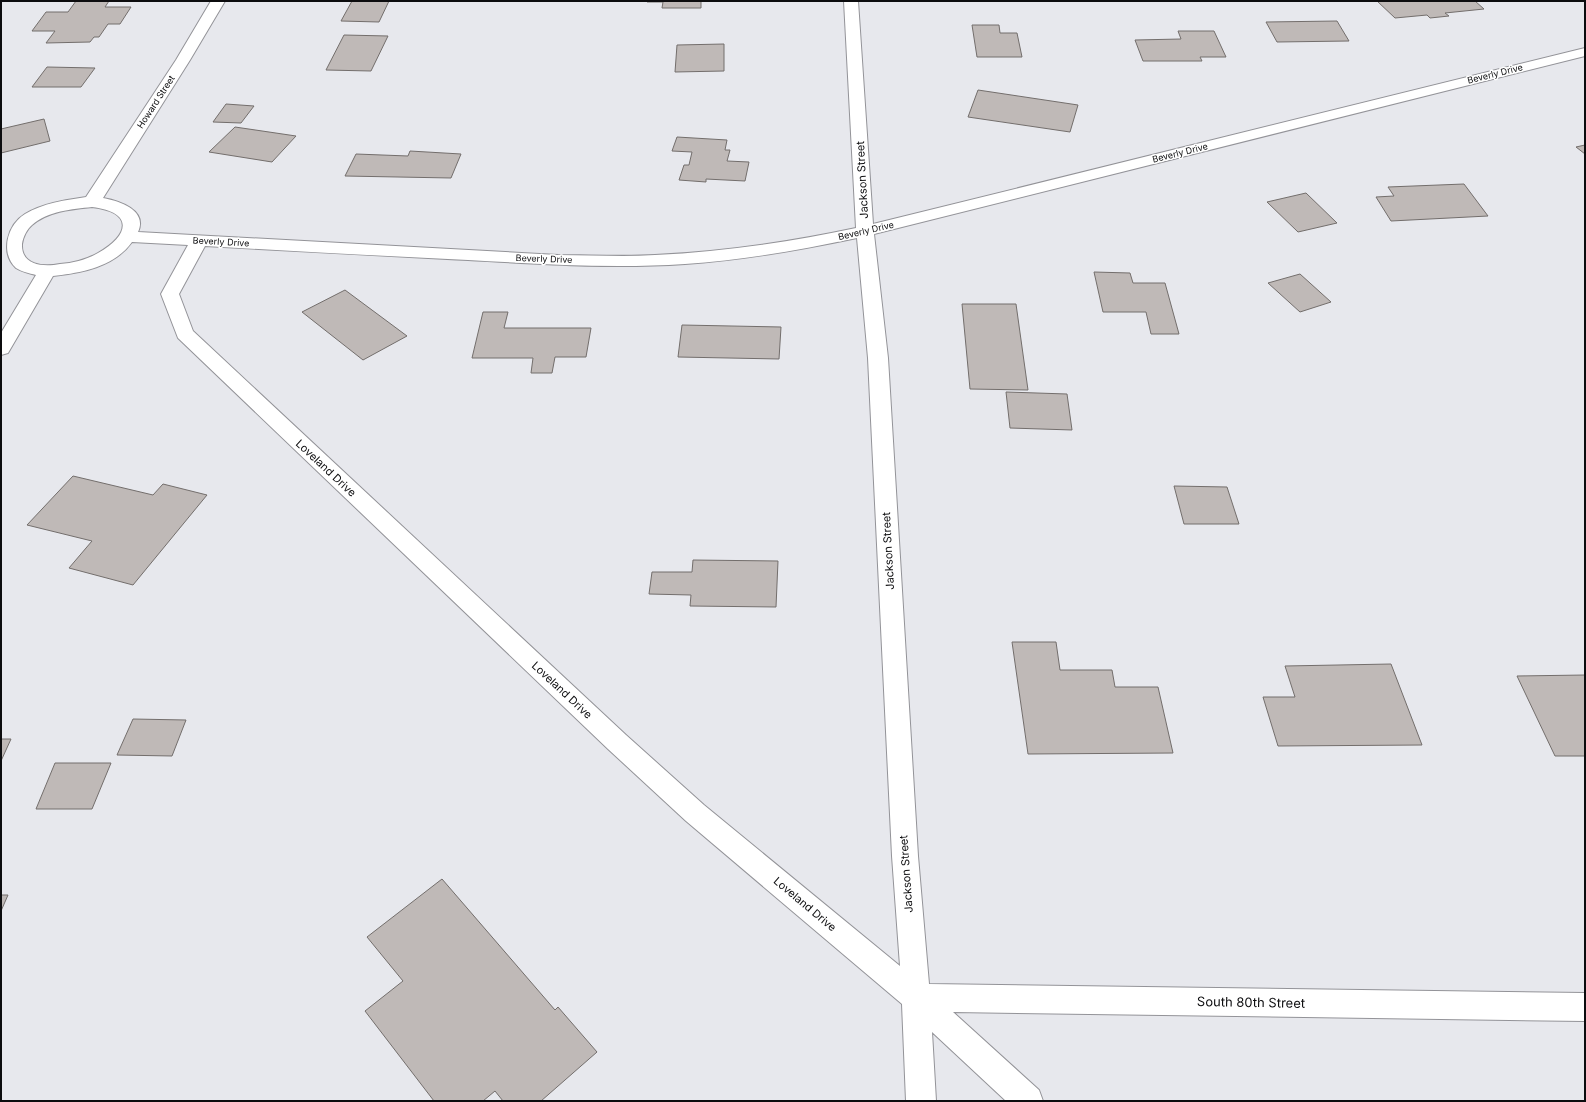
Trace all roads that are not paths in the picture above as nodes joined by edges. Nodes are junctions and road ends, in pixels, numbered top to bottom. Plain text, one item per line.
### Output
1 (218, 1) edge
2 (852, 1) edge
3 (1585, 52) edge
4 (92, 202) junction
5 (8, 231) edge
6 (865, 232) junction
7 (128, 237) junction
8 (198, 241) junction
9 (47, 271) junction
10 (1, 349) edge
11 (916, 998) junction
12 (1585, 1007) edge
13 (921, 1101) edge
14 (1028, 1101) edge

1 - 4 street, Howard Street
2 - 6 street, Jackson Street
3 - 6 street, Beverly Drive
4 - 5 street
4 - 7 street
5 - 9 street
6 - 8 street, Beverly Drive
6 - 11 street, Jackson Street
7 - 8 street, Beverly Drive
7 - 9 street
8 - 11 street, Loveland Drive
9 - 10 street
11 - 12 street, South 80th Street
11 - 13 street, Jackson Street
11 - 14 street, Loveland Drive

